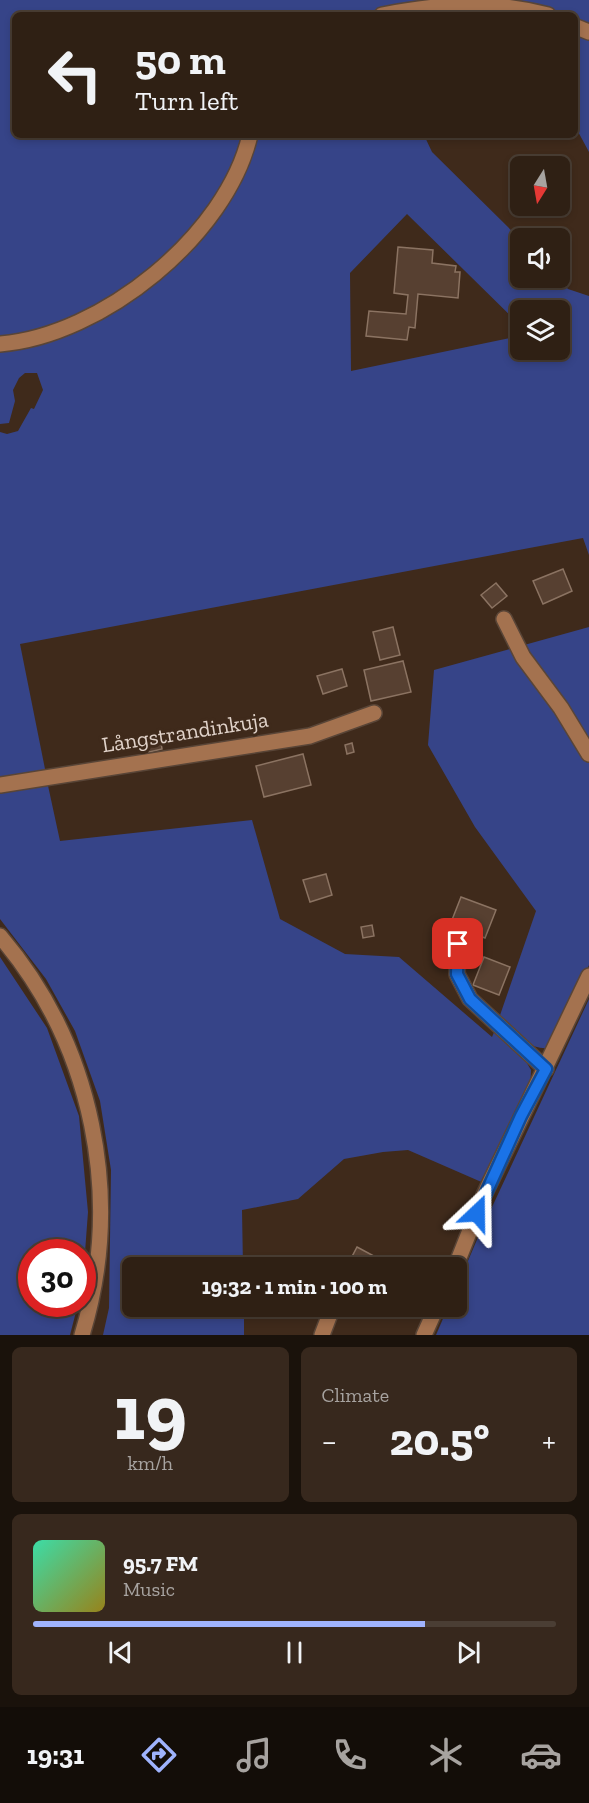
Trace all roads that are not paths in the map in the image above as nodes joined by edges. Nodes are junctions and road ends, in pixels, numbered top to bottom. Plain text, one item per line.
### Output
1 (403, 12) edge
2 (538, 12) edge
3 (249, 138) edge
4 (0, 344) edge
5 (504, 619) dead end
6 (374, 713) dead end
7 (589, 754) edge
8 (0, 784) edge
9 (0, 936) edge
10 (458, 944) dead end
11 (589, 976) edge
12 (546, 1069) junction
13 (459, 1257) edge
14 (329, 1317) edge
15 (432, 1317) edge
16 (82, 1335) edge
17 (322, 1335) edge
18 (424, 1335) edge

1 - 2 street
3 - 4 street
5 - 7 street
6 - 8 street, Långstrandinkuja
9 - 16 street
10 - 12 street
11 - 12 street
12 - 13 street
14 - 17 street
15 - 18 street

